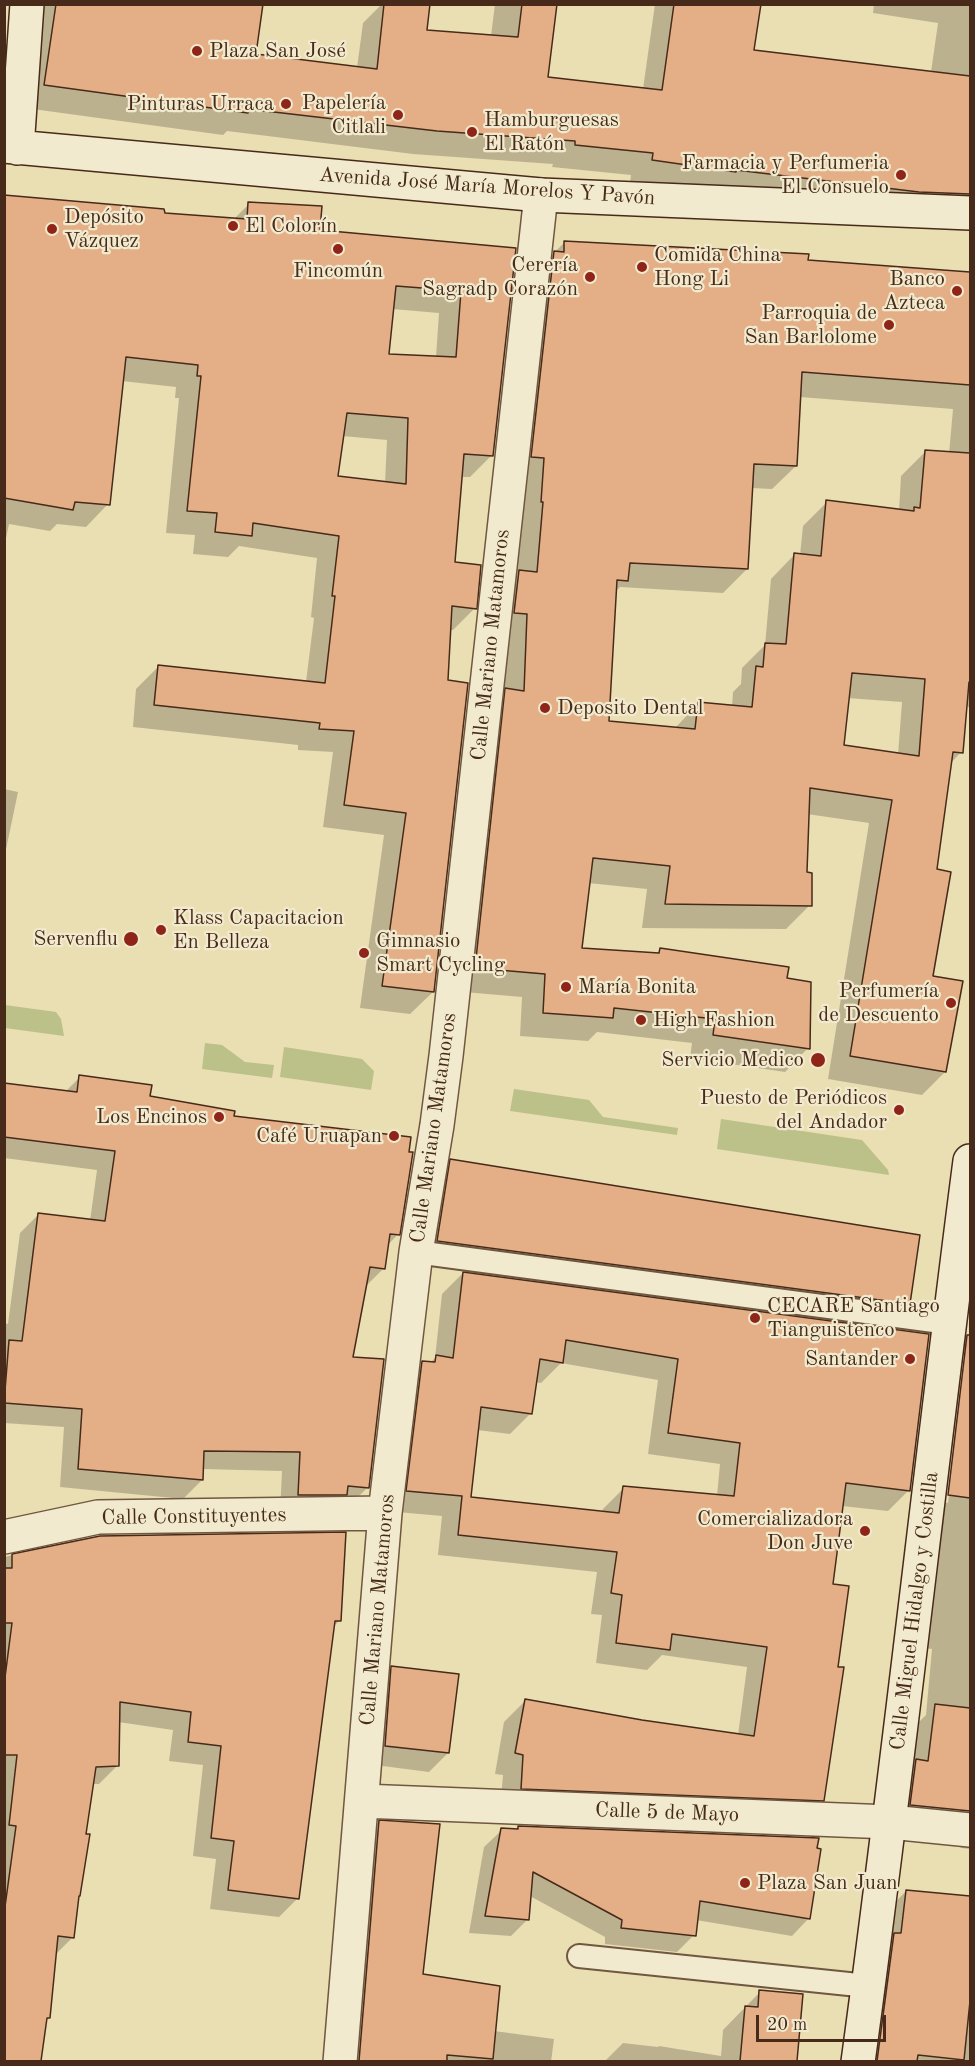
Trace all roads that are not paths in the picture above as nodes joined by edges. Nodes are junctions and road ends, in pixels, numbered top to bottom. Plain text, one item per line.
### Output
1 (27, 4) edge
2 (11, 147) edge
3 (541, 195) junction
4 (970, 213) edge
5 (970, 1161) edge
6 (416, 1252) junction
7 (949, 1323) junction
8 (385, 1513) junction
9 (4, 1537) edge
10 (362, 1801) junction
11 (890, 1822) junction
12 (970, 1830) edge
13 (579, 1956) dead end
14 (868, 1986) junction
15 (340, 2061) edge
16 (858, 2061) edge

1 - 2 street
2 - 3 street, Avenida José María Morelos Y Pavón
3 - 4 street, Avenida José María Morelos Y Pavón
3 - 6 street, Calle Mariano Matamoros
5 - 7 street, Calle Miguel Hidalgo y Costilla
6 - 7 lane
6 - 8 street, Calle Mariano Matamoros
7 - 11 street, Calle Miguel Hidalgo y Costilla
8 - 9 street, Calle Constituyentes
8 - 10 street, Calle Mariano Matamoros
10 - 11 street, Calle 5 de Mayo
10 - 15 street, Calle Mariano Matamoros
11 - 12 street, Calle 5 de Mayo
11 - 14 street, Calle Miguel Hidalgo y Costilla
13 - 14 lane
14 - 16 street, Calle Miguel Hidalgo y Costilla

